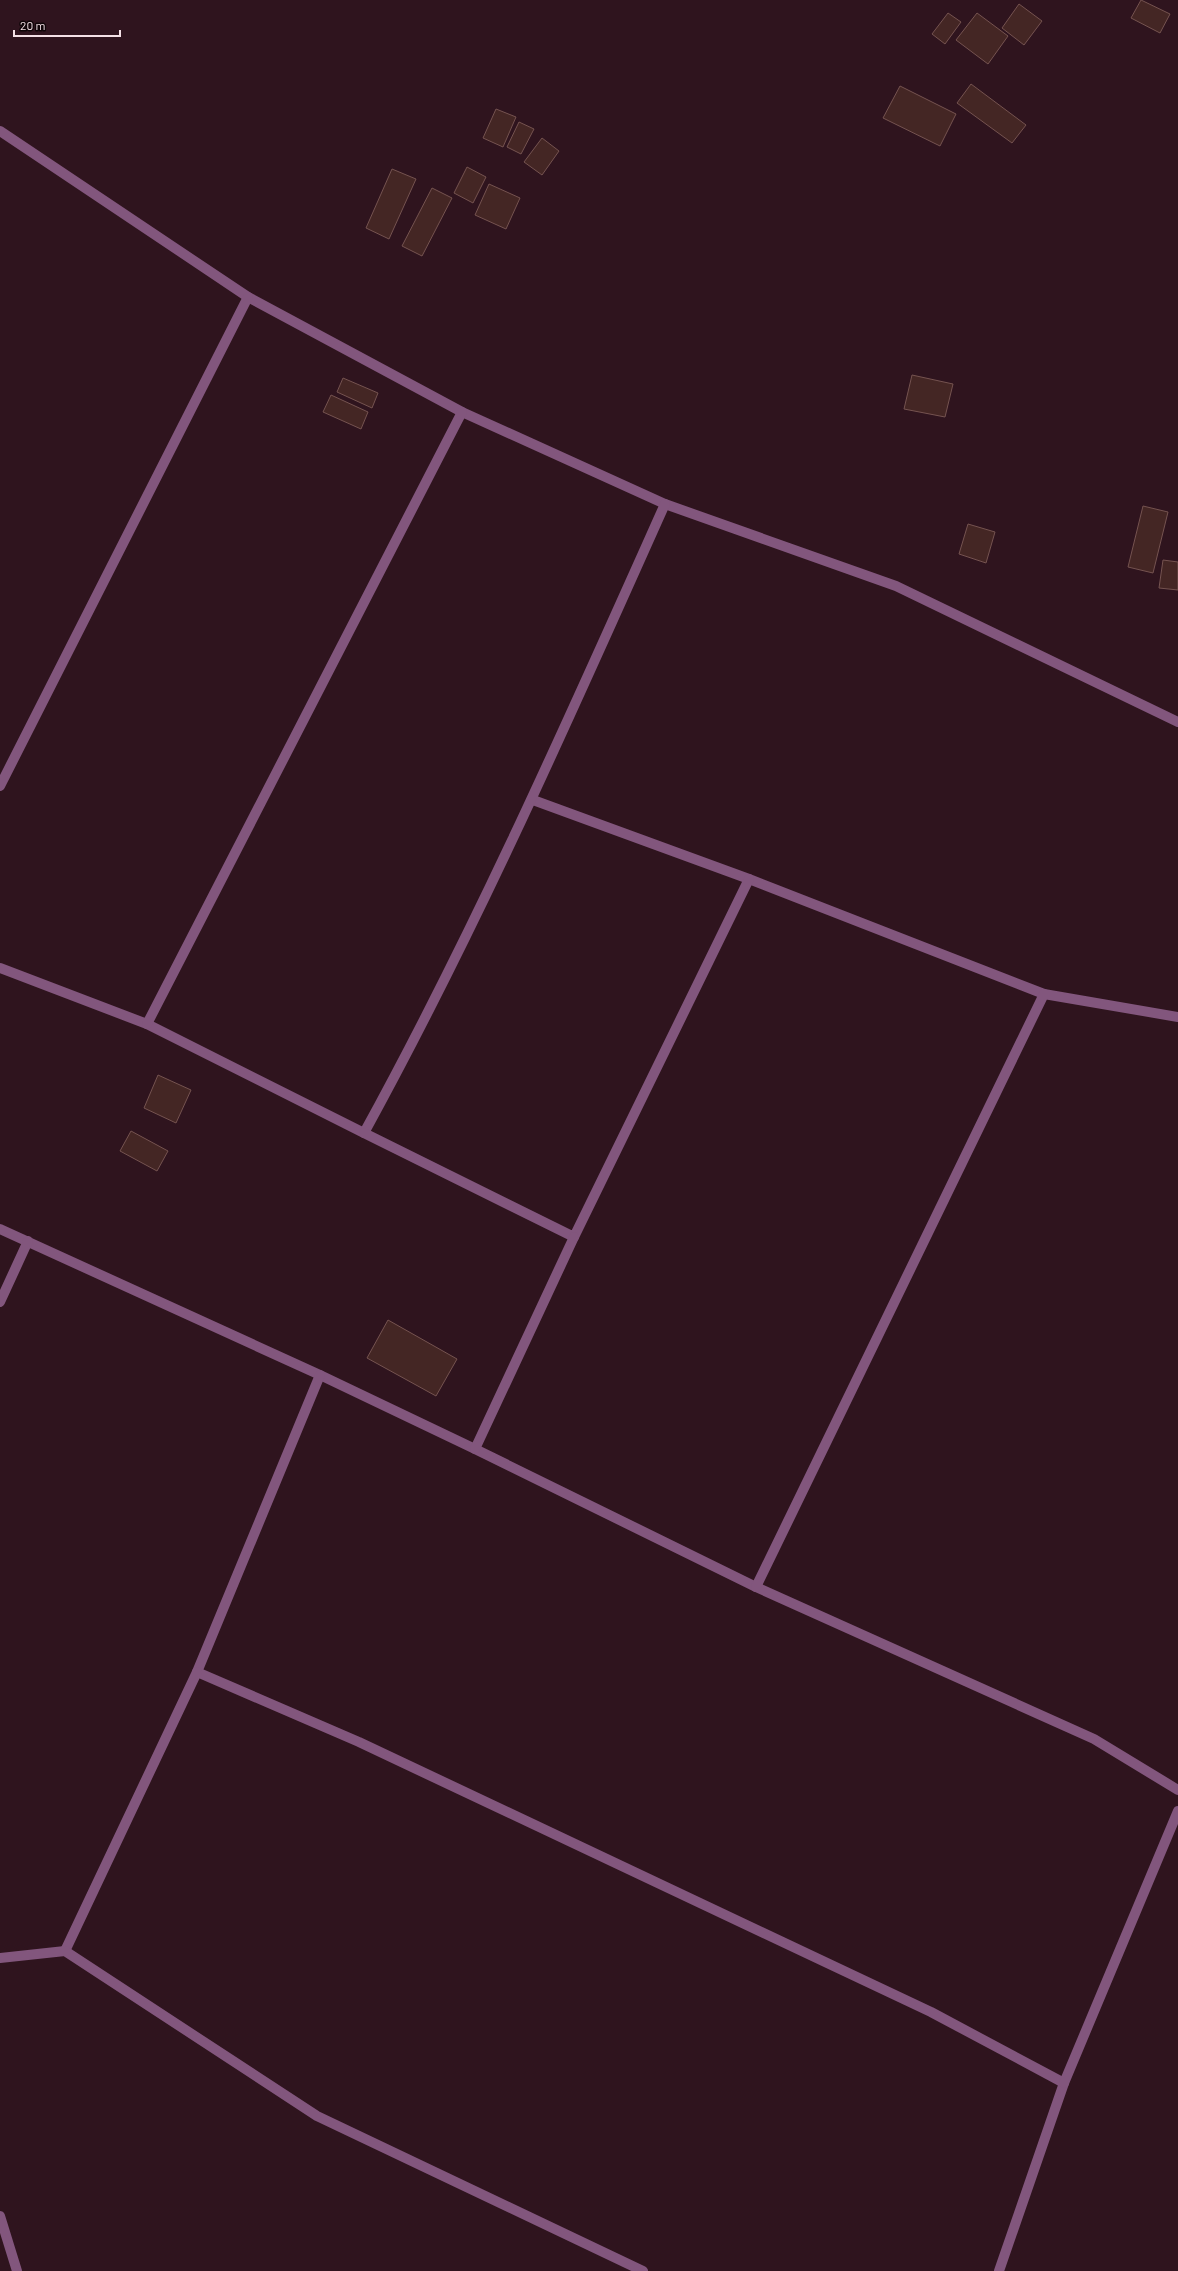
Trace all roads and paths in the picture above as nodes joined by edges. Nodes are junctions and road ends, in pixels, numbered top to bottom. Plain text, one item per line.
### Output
1 (0, 130) edge
2 (248, 297) junction
3 (462, 412) junction
4 (665, 504) junction
5 (1178, 722) edge
6 (0, 786) edge
7 (533, 800) junction
8 (748, 879) junction
9 (0, 968) edge
10 (1044, 994) junction
11 (1178, 1017) edge
12 (147, 1024) junction
13 (364, 1133) junction
14 (0, 1229) edge
15 (574, 1237) junction
16 (28, 1242) junction
17 (0, 1302) edge
18 (320, 1375) junction
19 (475, 1449) junction
20 (756, 1587) junction
21 (197, 1672) junction
22 (1178, 1790) edge
23 (1178, 1811) edge
24 (65, 1951) junction
25 (0, 1958) edge
26 (1064, 2083) junction
27 (0, 2216) edge
28 (17, 2271) edge
29 (643, 2271) edge
30 (999, 2271) edge

1 - 2 street
2 - 3 street
2 - 6 street
3 - 4 street
3 - 12 street
4 - 5 street
4 - 7 street
7 - 8 street
7 - 13 street
8 - 10 street
8 - 15 street
9 - 12 street
10 - 11 street
10 - 20 street
12 - 13 street
13 - 15 street
14 - 16 street
15 - 19 street
16 - 17 street
16 - 18 street
18 - 19 street
18 - 21 street
19 - 20 street
20 - 22 street
21 - 24 street
21 - 26 street
23 - 26 street
24 - 25 street
24 - 29 street
26 - 30 street
27 - 28 street

